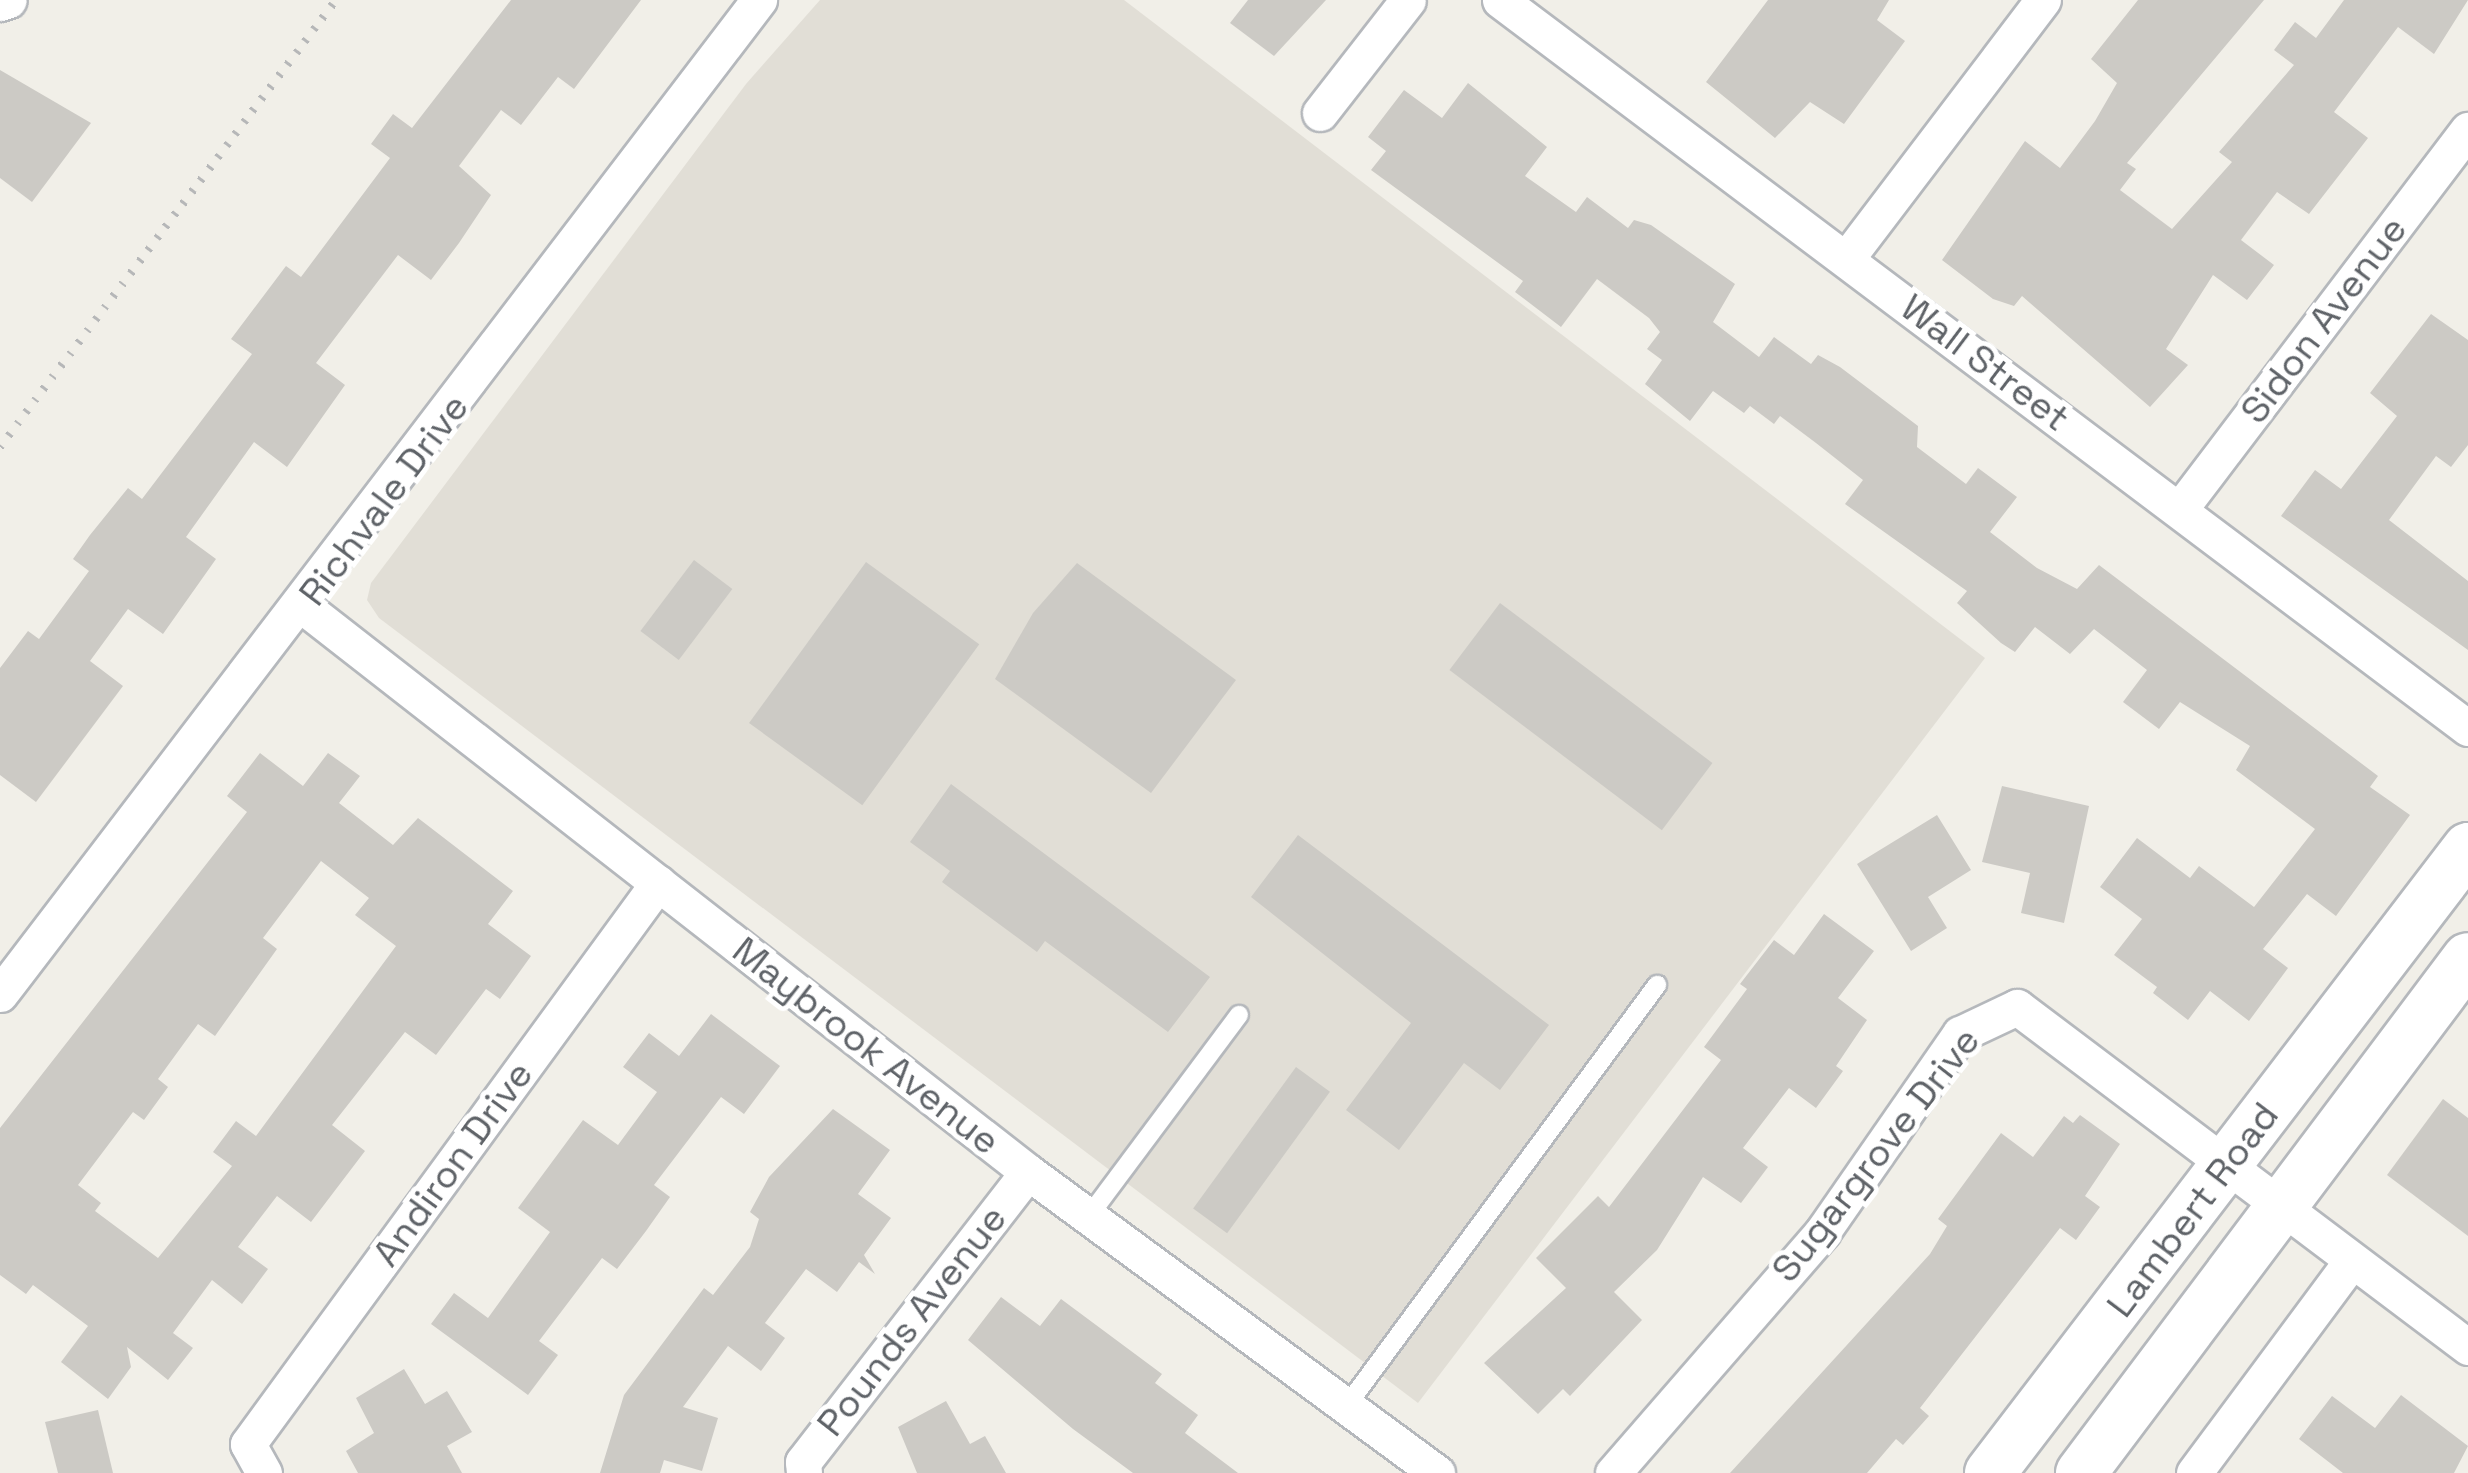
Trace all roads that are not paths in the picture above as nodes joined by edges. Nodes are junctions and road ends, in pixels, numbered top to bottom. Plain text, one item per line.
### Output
1 (759, 0) edge
2 (1408, 0) edge
3 (1500, 0) edge
4 (2043, 0) edge
5 (1320, 114) dead end
6 (2468, 130) edge
7 (1847, 258) junction
8 (2180, 509) junction
9 (304, 607) junction
10 (2468, 728) edge
11 (2468, 848) edge
12 (658, 883) junction
13 (2458, 971) edge
14 (1657, 985) dead end
15 (0, 994) edge
16 (1239, 1015) dead end
17 (2227, 1166) junction
18 (1028, 1172) junction
19 (2282, 1208) junction
20 (1089, 1216) junction
21 (2352, 1260) junction
22 (2468, 1347) edge
23 (1348, 1404) junction
24 (256, 1459) edge
25 (804, 1473) edge
26 (1437, 1473) edge
27 (1612, 1473) edge
28 (1990, 1473) edge
29 (2080, 1473) edge
30 (2194, 1473) edge

1 - 9 street, Richvale Drive
2 - 5 street
3 - 7 street, Wall Street
4 - 7 street
6 - 8 street, Sidon Avenue
7 - 8 street, Wall Street
8 - 10 street, Wall Street
9 - 12 street, Maybrook Avenue
9 - 15 street, Richvale Drive
11 - 17 main road, Lambert Road
12 - 18 street, Maybrook Avenue
12 - 24 street, Andiron Drive
13 - 19 main road, Lambert Road
14 - 23 lane
16 - 20 lane
17 - 19 street, Sugargrove Drive
17 - 27 street, Sugargrove Drive
17 - 28 main road, Lambert Road
18 - 20 street, Maybrook Avenue
18 - 25 street, Pounds Avenue
19 - 21 street, Sugargrove Drive
19 - 29 main road, Lambert Road
20 - 23 street, Maybrook Avenue
21 - 22 street, Sugargrove Drive
21 - 30 street
23 - 26 street, Maybrook Avenue

